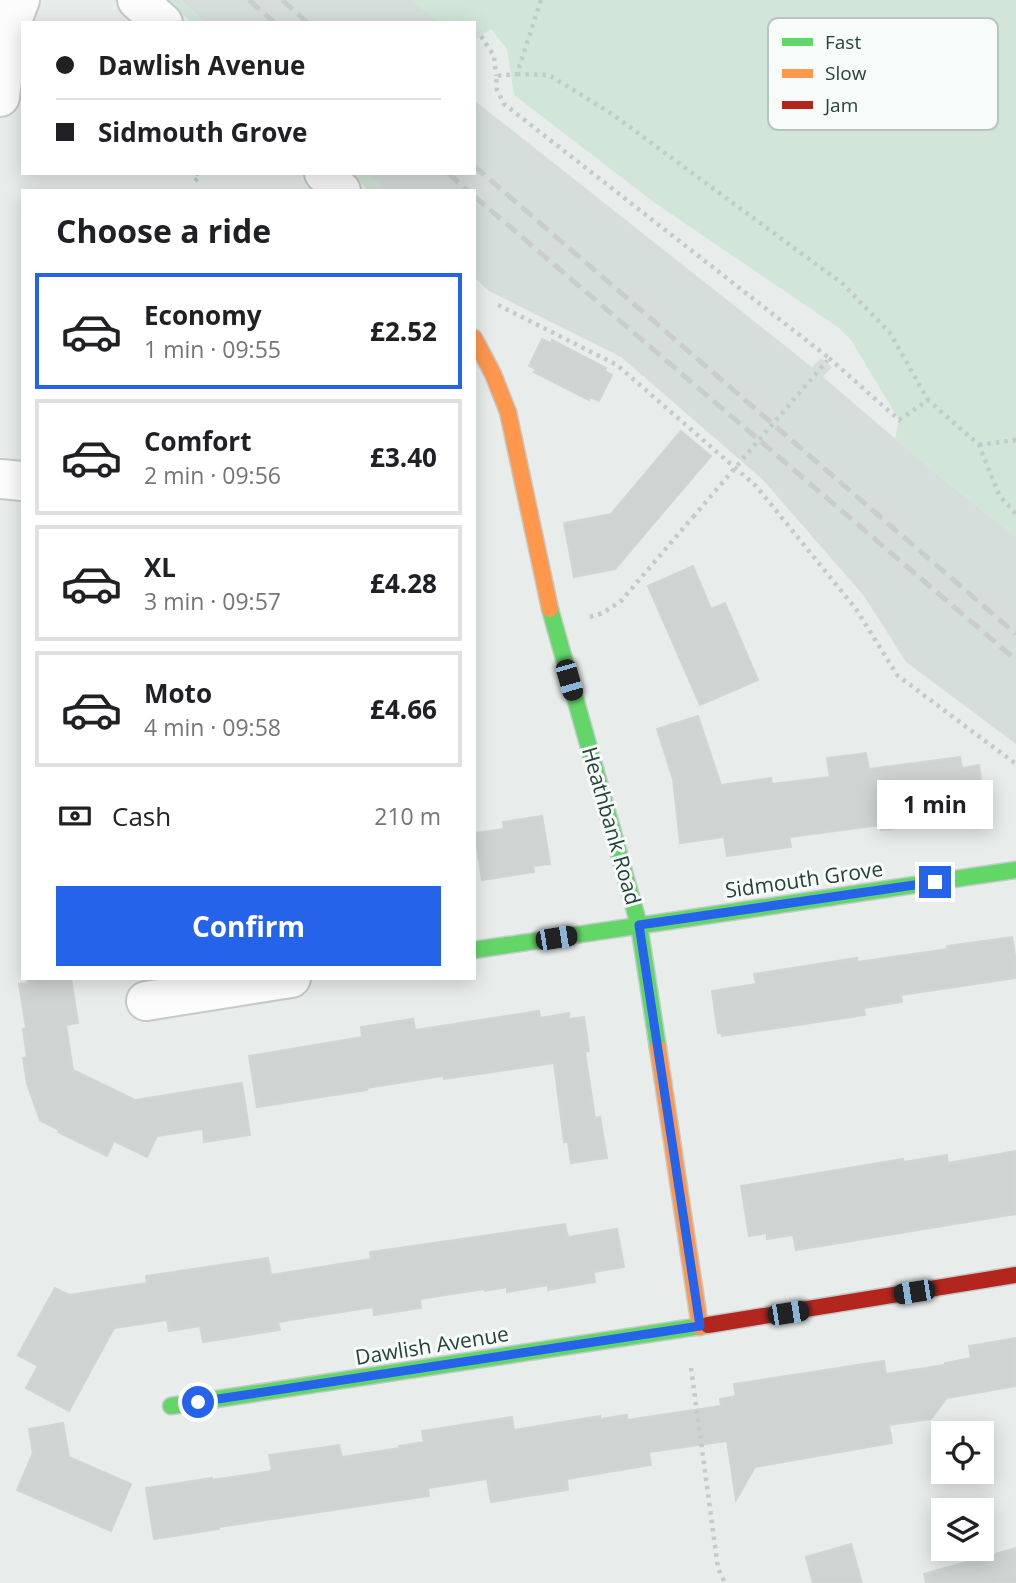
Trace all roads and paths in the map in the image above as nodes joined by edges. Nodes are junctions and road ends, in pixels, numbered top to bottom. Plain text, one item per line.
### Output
1 (20, 0) edge
2 (137, 0) edge
3 (541, 0) edge
4 (161, 21) edge
5 (481, 36) dead end
6 (517, 74) junction
7 (496, 76) junction
8 (0, 97) edge
9 (199, 175) edge
10 (326, 175) edge
11 (195, 181) dead end
12 (339, 189) edge
13 (495, 303) dead end
14 (476, 341) edge
15 (828, 360) junction
16 (928, 400) junction
17 (1016, 440) edge
18 (979, 445) junction
19 (0, 479) edge
20 (21, 481) edge
21 (1016, 514) edge
22 (584, 618) dead end
23 (1016, 764) edge
24 (1016, 870) edge
25 (639, 925) junction
26 (476, 950) edge
27 (278, 980) edge
28 (146, 1001) dead end
29 (1016, 1275) edge
30 (693, 1328) junction
31 (171, 1406) dead end
32 (725, 1583) edge

1 - 8 street
2 - 4 street
3 - 6 path
5 - 7 path
6 - 7 path
6 - 16 path
7 - 15 path
9 - 11 path
10 - 12 street
13 - 23 path
14 - 25 street, Heathbank Road
15 - 16 path
15 - 22 path, bridge
16 - 18 path
17 - 18 path
18 - 21 path
19 - 20 street
24 - 25 street, Sidmouth Grove
25 - 26 street, Sidmouth Grove
25 - 30 street, Heathbank Road
27 - 28 street
29 - 30 street, Dawlish Avenue
30 - 31 street, Dawlish Avenue
30 - 32 path

